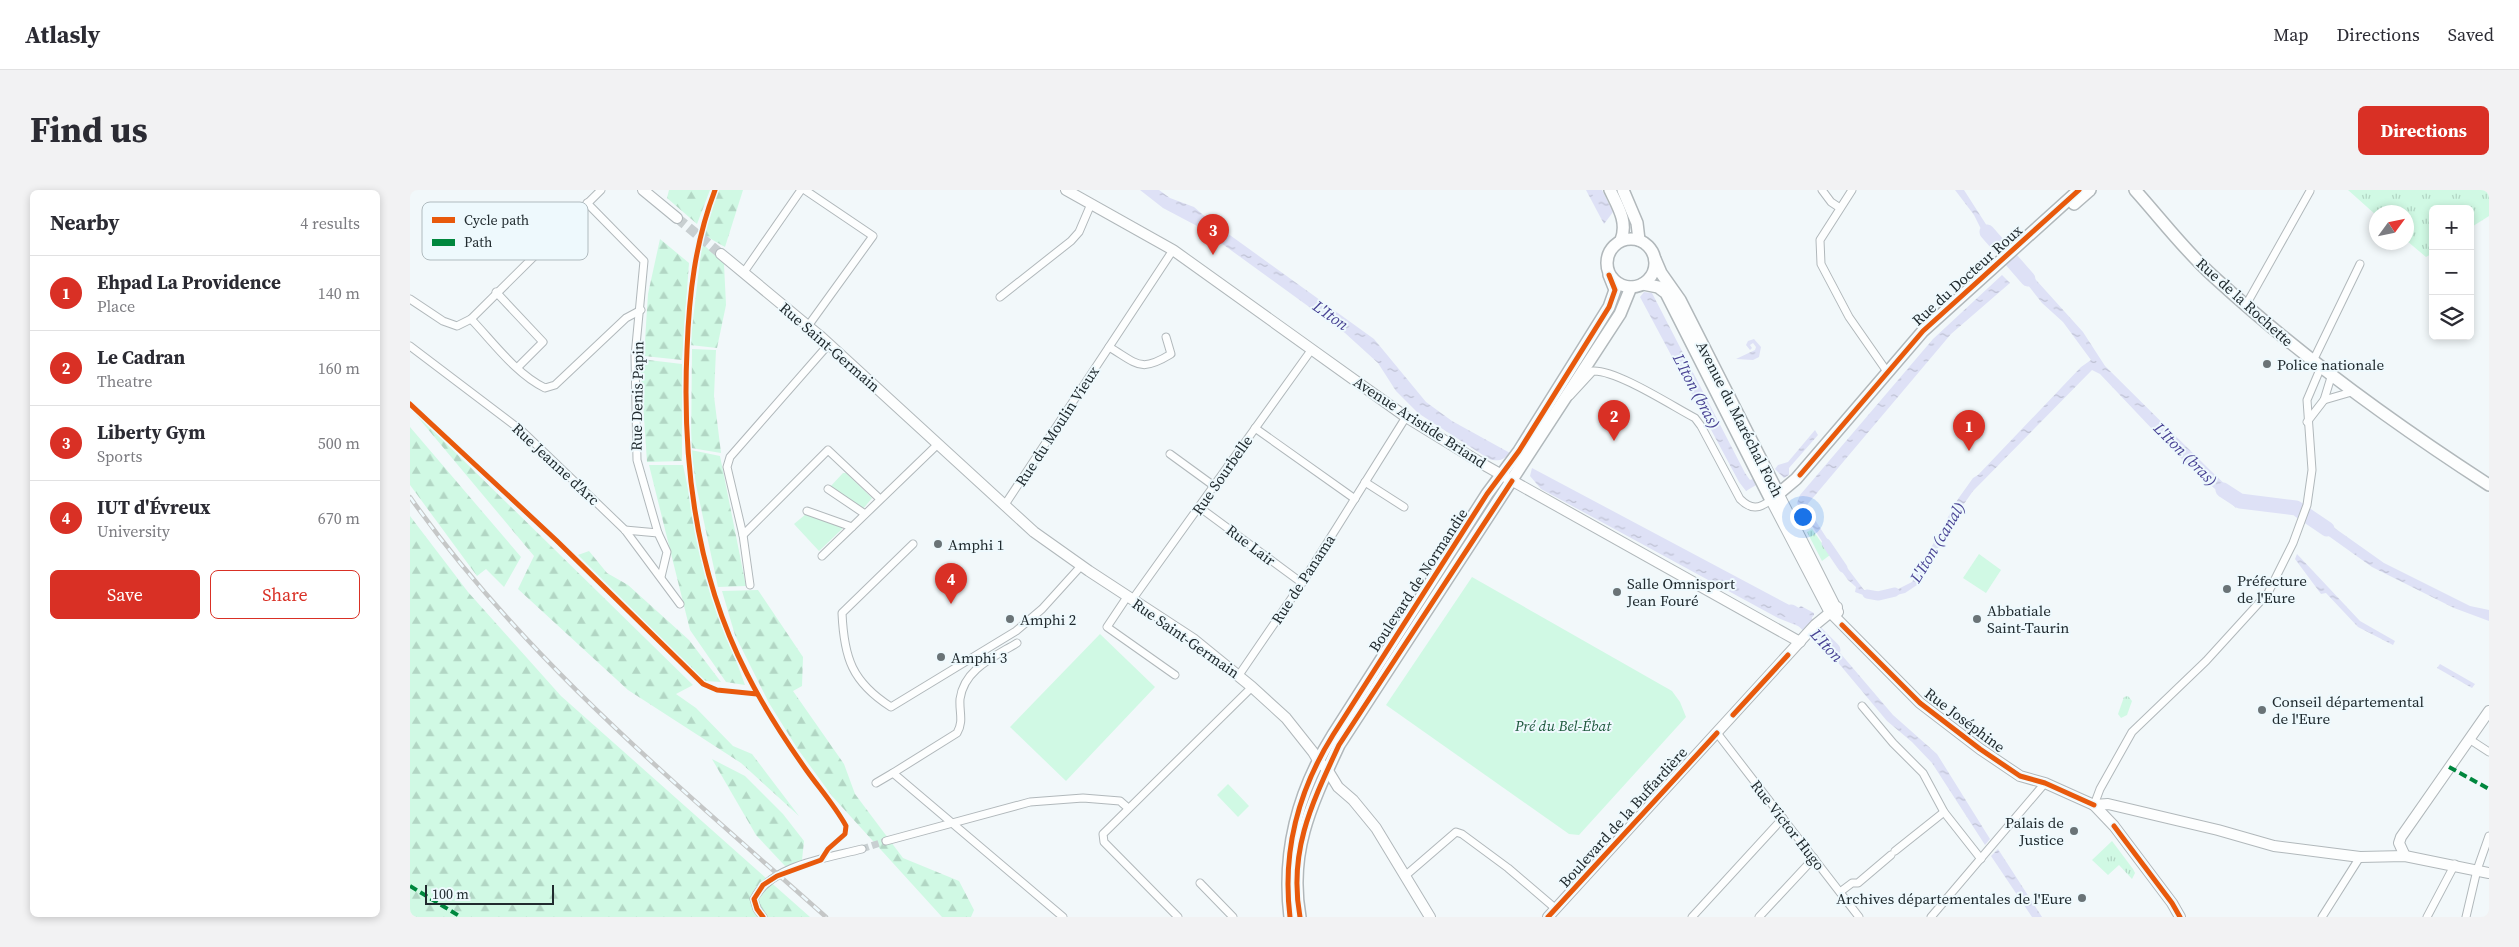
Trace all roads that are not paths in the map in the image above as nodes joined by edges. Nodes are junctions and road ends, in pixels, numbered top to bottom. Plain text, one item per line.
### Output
1 (601, 190) edge
2 (643, 190) edge
3 (801, 190) edge
4 (804, 190) edge
5 (1066, 190) edge
6 (1610, 190) edge
7 (1623, 190) edge
8 (1822, 190) edge
9 (1852, 190) edge
10 (2079, 190) edge
11 (2090, 190) edge
12 (2135, 190) edge
13 (2310, 190) edge
14 (588, 202) edge
15 (588, 204) edge
16 (1091, 204) junction
17 (1840, 208) junction
18 (677, 218) tunnel mouth
19 (1621, 240) junction
20 (1639, 240) junction
21 (2016, 247) junction
22 (1173, 250) junction
23 (721, 254) tunnel mouth
24 (1655, 259) junction
25 (529, 260) edge
26 (2360, 264) dead end
27 (744, 272) junction
28 (1609, 275) junction
29 (1643, 284) junction
30 (1631, 287) junction
31 (496, 292) junction
32 (1000, 297) dead end
33 (410, 299) edge
34 (2246, 305) junction
35 (641, 310) junction
36 (471, 319) junction
37 (808, 326) junction
38 (1166, 337) dead end
39 (829, 344) junction
40 (410, 346) edge
41 (1109, 347) junction
42 (1312, 349) junction
43 (2317, 364) junction
44 (518, 367) junction
45 (1888, 373) junction
46 (2332, 374) junction
47 (2355, 391) junction
48 (1563, 399) junction
49 (2324, 400) junction
50 (1406, 416) junction
51 (2307, 422) junction
52 (1255, 428) junction
53 (938, 444) junction
54 (1170, 454) dead end
55 (1501, 475) junction
56 (1512, 481) junction
57 (1365, 482) junction
58 (2489, 485) edge
59 (1214, 486) junction
60 (828, 489) dead end
61 (1775, 497) junction
62 (1355, 498) junction
63 (880, 499) junction
64 (1004, 506) junction
65 (1199, 507) junction
66 (1404, 507) dead end
67 (807, 511) dead end
68 (865, 514) junction
69 (852, 527) junction
70 (625, 530) junction
71 (658, 533) junction
72 (743, 535) junction
73 (913, 544) dead end
74 (822, 556) dead end
75 (1081, 566) junction
76 (662, 577) junction
77 (1302, 583) junction
78 (750, 585) dead end
79 (1129, 598) junction
80 (680, 604) dead end
81 (1832, 609) junction
82 (1842, 625) joint
83 (1786, 636) junction
84 (1800, 642) junction
85 (1017, 643) dead end
86 (1788, 655) junction
87 (1240, 675) junction
88 (1176, 676) dead end
89 (1252, 687) junction
90 (1862, 706) dead end
91 (2489, 710) edge
92 (1717, 733) junction
93 (2469, 739) junction
94 (2489, 752) edge
95 (1323, 765) junction
96 (893, 773) junction
97 (876, 783) dead end
98 (2045, 783) junction
99 (2094, 805) junction
100 (1128, 808) junction
101 (2123, 808) junction
102 (1944, 812) junction
103 (1783, 818) junction
104 (953, 824) junction
105 (2114, 826) junction
106 (2489, 836) edge
107 (886, 841) tunnel mouth
108 (862, 849) tunnel mouth
109 (2405, 856) junction
110 (2360, 857) junction
111 (1814, 858) junction
112 (1980, 859) junction
113 (2455, 864) junction
114 (2477, 870) junction
115 (2489, 873) edge
116 (1405, 876) junction
117 (1200, 883) dead end
118 (1840, 892) junction
119 (1556, 909) junction
120 (763, 917) edge
121 (1063, 917) edge
122 (1178, 917) edge
123 (1233, 917) edge
124 (1290, 917) edge
125 (1300, 917) edge
126 (1430, 917) edge
127 (1548, 917) edge
128 (1692, 917) edge
129 (1759, 917) edge
130 (1859, 917) edge
131 (1930, 917) edge
132 (2180, 917) edge
133 (2322, 917) edge
134 (2427, 917) edge
135 (2466, 917) edge

1 - 14 street
2 - 18 main road
3 - 27 street
4 - 37 street
5 - 16 main road, Avenue Aristide Briand
6 - 19 main road
7 - 20 main road
8 - 17 street
9 - 17 street
10 - 21 main road, Rue du Docteur Roux
11 - 21 main road, Rue du Docteur Roux
12 - 34 main road, Rue de la Rochette
13 - 34 street
15 - 35 street, Rue Denis Papin
16 - 22 main road, Avenue Aristide Briand
16 - 32 street
17 - 45 street
19 - 20 main road
19 - 28 main road
20 - 24 main road
21 - 45 main road, Rue du Docteur Roux
22 - 41 street, Rue du Moulin Vieux
22 - 42 main road, Avenue Aristide Briand
23 - 27 main road, Rue Saint-Germain
24 - 29 main road
24 - 61 main road, Avenue du Maréchal Foch
25 - 31 street
26 - 43 street
27 - 37 main road, Rue Saint-Germain
28 - 30 main road
28 - 55 main road, Boulevard de Normandie
29 - 30 main road
29 - 61 main road, Avenue du Maréchal Foch
30 - 48 main road, Boulevard de Normandie
31 - 36 street
31 - 44 street
33 - 36 street
34 - 43 main road, Rue de la Rochette
35 - 44 street
35 - 71 street, Rue Denis Papin
36 - 44 street
37 - 39 main road, Rue Saint-Germain
38 - 41 street
39 - 53 main road, Rue Saint-Germain
39 - 72 street
40 - 70 street, Rue Jeanne d'Arc
41 - 64 street, Rue du Moulin Vieux
42 - 50 main road, Avenue Aristide Briand
42 - 52 street, Rue Sourbelle
43 - 46 main road, Rue de la Rochette
43 - 51 street
45 - 61 main road, Rue du Docteur Roux
46 - 47 main road, Rue de la Rochette
46 - 49 street
47 - 49 street
47 - 58 main road, Rue de la Rochette
48 - 56 main road, Boulevard de Normandie
48 - 61 street
49 - 51 street
50 - 55 main road, Avenue Aristide Briand
50 - 57 street, Rue de Panama
51 - 99 street
52 - 59 street, Rue Sourbelle
52 - 62 street
53 - 63 street
53 - 64 main road, Rue Saint-Germain
54 - 59 street
55 - 56 main road, Avenue Aristide Briand
55 - 95 main road, Boulevard de Normandie
56 - 83 main road, Avenue Aristide Briand
56 - 95 main road, Boulevard de Normandie
57 - 62 street, Rue de Panama
57 - 66 street
59 - 65 street, Rue Sourbelle
60 - 68 street
61 - 81 main road, Avenue du Maréchal Foch
62 - 77 street, Rue de Panama
63 - 68 street
63 - 72 street
64 - 75 main road, Rue Saint-Germain
65 - 77 street, Rue Lair
65 - 79 street, Rue Sourbelle
67 - 69 street
68 - 69 street
69 - 74 street
70 - 71 street
70 - 76 street, Rue Jeanne d'Arc
71 - 76 street, Rue Denis Papin
72 - 78 street
73 - 75 street
75 - 79 main road, Rue Saint-Germain
76 - 80 street, Rue Jeanne d'Arc
77 - 87 street, Rue de Panama
79 - 87 main road, Rue Saint-Germain
79 - 88 street, Rue Sourbelle
81 - 82 main road, Avenue du Maréchal Foch
81 - 84 main road, Boulevard de la Buffardière
82 - 98 main road, Rue Joséphine
83 - 84 main road, Avenue Aristide Briand
83 - 86 main road
84 - 86 main road, Boulevard de la Buffardière
85 - 96 street
86 - 92 main road, Boulevard de la Buffardière
87 - 89 main road, Rue Saint-Germain
89 - 95 main road, Rue Saint-Germain
89 - 100 street
90 - 102 street
91 - 93 main road
92 - 103 street, Rue Victor Hugo
92 - 119 main road, Boulevard de la Buffardière
93 - 94 street
93 - 109 main road
95 - 116 main road, Rue Saint-Germain
95 - 124 main road, Boulevard de Normandie
95 - 125 main road, Boulevard de Normandie
96 - 97 street
96 - 104 street
98 - 99 main road, Rue Joséphine
98 - 112 street
99 - 101 main road, Rue Joséphine
99 - 105 main road
100 - 104 street
100 - 122 street
101 - 105 main road
101 - 110 main road, Rue Joséphine
102 - 112 street
102 - 118 street
103 - 111 street, Rue Victor Hugo
103 - 128 street
104 - 107 street
104 - 121 street
105 - 132 main road
106 - 114 street
108 - 120 street
109 - 110 main road, Rue Joséphine
109 - 113 main road, Rue Joséphine
110 - 133 street
111 - 118 street, Rue Victor Hugo
111 - 129 street
112 - 131 street
113 - 114 main road, Rue Joséphine
113 - 134 street
114 - 115 main road, Rue Joséphine
114 - 135 street
116 - 119 street
116 - 126 main road, Rue Saint-Germain
117 - 123 street
118 - 130 street, Rue Victor Hugo
119 - 127 main road, Boulevard de la Buffardière

